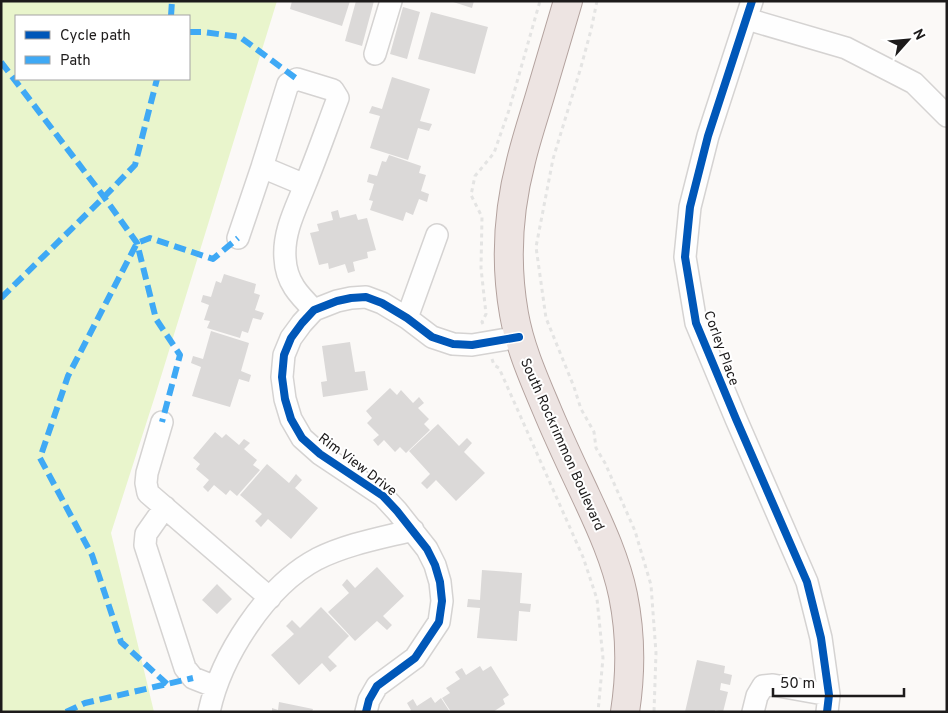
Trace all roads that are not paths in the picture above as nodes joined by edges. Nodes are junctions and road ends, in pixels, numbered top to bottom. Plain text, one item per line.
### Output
1 (391, 1) edge
2 (568, 1) edge
3 (750, 10) edge
4 (376, 54) dead end
5 (947, 116) edge
6 (262, 167) junction
7 (305, 185) junction
8 (437, 235) dead end
9 (238, 238) dead end
10 (314, 310) junction
11 (407, 318) junction
12 (519, 337) junction
13 (162, 422) dead end
14 (165, 507) junction
15 (413, 530) junction
16 (270, 598) junction
17 (216, 688) junction
18 (828, 704) edge
19 (209, 712) edge
20 (366, 712) edge
21 (625, 712) edge
22 (753, 712) edge

1 - 4 street
2 - 12 main road, South Rockrimmon Boulevard
3 - 5 street
3 - 18 street, Corley Place
6 - 7 street
6 - 7 street
6 - 9 street
7 - 10 street
8 - 11 street
10 - 11 street, Rim View Drive
10 - 15 street, Rim View Drive
11 - 12 street, Rim View Drive
12 - 21 main road, South Rockrimmon Boulevard
13 - 14 street
14 - 16 street
14 - 17 street
15 - 16 street
15 - 20 street, Rim View Drive
16 - 17 street
17 - 19 street
18 - 22 street

